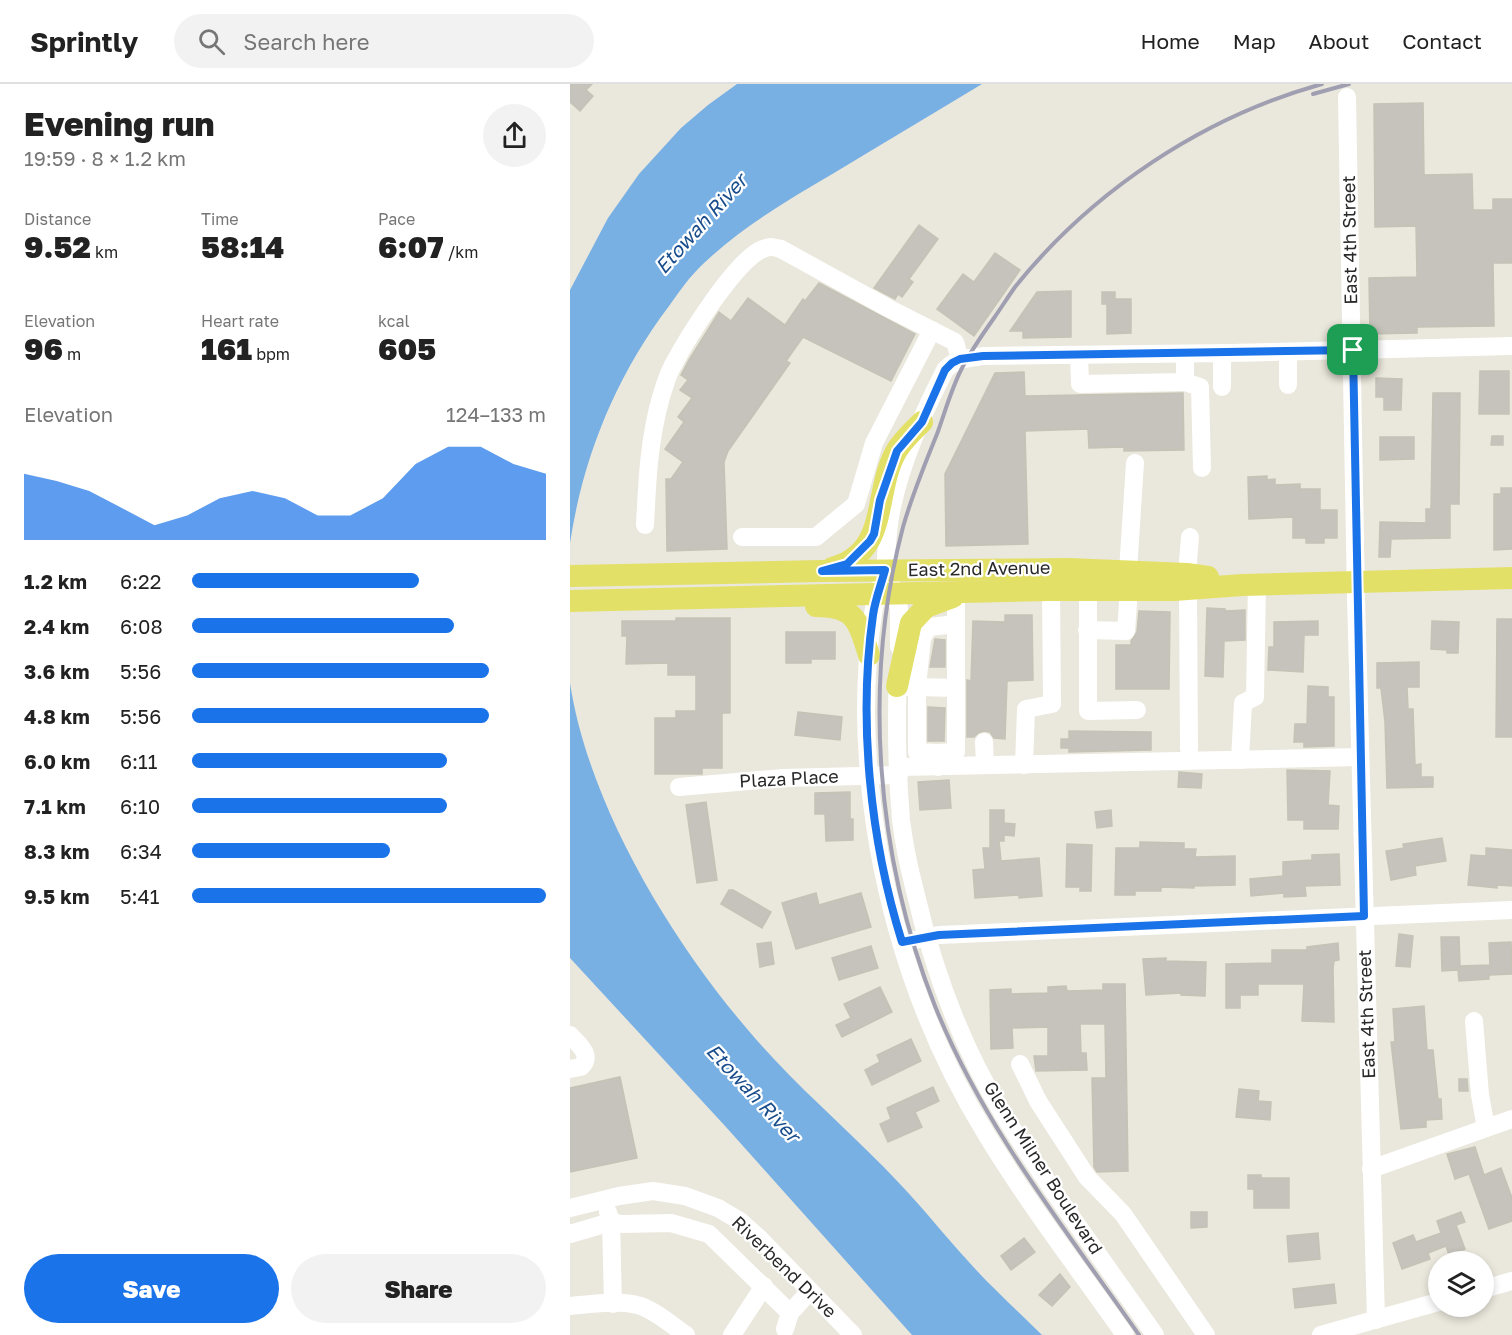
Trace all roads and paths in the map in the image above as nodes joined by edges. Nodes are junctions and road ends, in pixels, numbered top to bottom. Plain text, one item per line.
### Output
1 (1347, 97) dead end
2 (932, 330) junction
3 (1512, 346) edge
4 (1353, 350) junction
5 (1288, 352) junction
6 (1222, 353) junction
7 (1185, 354) junction
8 (1079, 355) junction
9 (918, 357) junction
10 (953, 365) junction
11 (1185, 382) junction
12 (1288, 385) dead end
13 (1222, 387) dead end
14 (922, 422) junction
15 (1135, 463) dead end
16 (1202, 468) dead end
17 (645, 525) dead end
18 (742, 537) dead end
19 (1190, 537) dead end
20 (885, 570) junction
21 (822, 571) junction
22 (570, 576) edge
23 (1512, 578) edge
24 (1129, 580) junction
25 (1188, 581) junction
26 (1356, 583) junction
27 (1250, 584) junction
28 (1088, 589) junction
29 (1051, 590) junction
30 (887, 593) junction
31 (961, 594) junction
32 (769, 597) junction
33 (570, 601) edge
34 (956, 624) junction
35 (1087, 630) junction
36 (869, 655) junction
37 (907, 687) junction
38 (956, 688) junction
39 (1137, 710) dead end
40 (984, 742) dead end
41 (1189, 748) dead end
42 (1360, 757) junction
43 (938, 760) junction
44 (1240, 760) junction
45 (985, 765) junction
46 (1024, 765) junction
47 (899, 771) junction
48 (870, 775) junction
49 (680, 788) dead end
50 (1512, 909) edge
51 (1364, 916) junction
52 (926, 938) junction
53 (902, 942) junction
54 (1474, 1021) dead end
55 (570, 1035) edge
56 (1020, 1064) dead end
57 (570, 1070) edge
58 (1512, 1119) edge
59 (1486, 1128) junction
60 (1371, 1169) junction
61 (604, 1199) junction
62 (570, 1208) edge
63 (611, 1222) junction
64 (570, 1234) edge
65 (1512, 1281) edge
66 (764, 1286) junction
67 (1494, 1286) edge
68 (810, 1292) junction
69 (613, 1304) junction
70 (1428, 1305) edge
71 (570, 1306) edge
72 (1376, 1320) junction
73 (787, 1328) edge
74 (686, 1335) edge
75 (732, 1335) edge
76 (853, 1335) edge
77 (1125, 1335) edge
78 (1155, 1335) edge
79 (1206, 1335) edge
80 (1321, 1335) edge

1 - 4 street, East 4th Street
2 - 9 street
2 - 10 street
2 - 17 street
3 - 4 street
4 - 5 street
4 - 26 street, East 4th Street
5 - 6 street
5 - 12 street
6 - 7 street
6 - 13 street
7 - 8 street
7 - 11 street
8 - 10 street
8 - 11 street
9 - 10 street
9 - 18 street
10 - 14 street, Glenn Milner Boulevard
11 - 16 street
14 - 20 street, Glenn Milner Boulevard
14 - 21 main road
15 - 24 street
19 - 25 street
20 - 21 main road, East 2nd Avenue
20 - 24 main road, East 2nd Avenue
20 - 30 street, Glenn Milner Boulevard
21 - 22 main road, East 2nd Avenue
23 - 26 main road, East 2nd Avenue
24 - 25 main road, East 2nd Avenue
24 - 28 main road, East 2nd Avenue
24 - 35 street
25 - 27 main road, East 2nd Avenue
25 - 41 street
26 - 27 main road, East 2nd Avenue
26 - 42 street, East 4th Street
27 - 44 street
28 - 29 main road, East 2nd Avenue
28 - 35 street
29 - 31 main road, East 2nd Avenue
29 - 46 street
30 - 31 main road, East 2nd Avenue
30 - 32 main road, East 2nd Avenue
30 - 36 street, Glenn Milner Boulevard
30 - 37 street, Glenn Milner Boulevard
31 - 34 street
31 - 37 main road
32 - 33 main road, East 2nd Avenue
32 - 36 main road
34 - 37 street
34 - 38 street
35 - 39 street
36 - 48 street, Glenn Milner Boulevard
37 - 38 street
37 - 43 street
37 - 47 street, Glenn Milner Boulevard
38 - 43 street
40 - 45 street
42 - 44 street, Plaza Place
42 - 51 street, East 4th Street
43 - 45 street, Plaza Place
43 - 47 street, Plaza Place
44 - 46 street, Plaza Place
45 - 46 street, Plaza Place
47 - 48 street, Plaza Place
47 - 52 street, Glenn Milner Boulevard
48 - 49 street, Plaza Place
48 - 53 street, Glenn Milner Boulevard
50 - 51 street
51 - 52 street
51 - 60 street, East 4th Street
52 - 53 street
52 - 78 street, Glenn Milner Boulevard
53 - 77 street, Glenn Milner Boulevard
54 - 59 street
55 - 57 street
56 - 79 street
58 - 59 street
59 - 60 street
60 - 72 street, East 4th Street
61 - 62 street, Riverbend Drive
61 - 63 street
61 - 68 street, Riverbend Drive
63 - 64 street
63 - 66 street
63 - 69 street
65 - 67 street
66 - 73 street
66 - 75 street
68 - 73 street
68 - 76 street, Riverbend Drive
69 - 71 street
69 - 74 street
70 - 72 street
72 - 80 street

